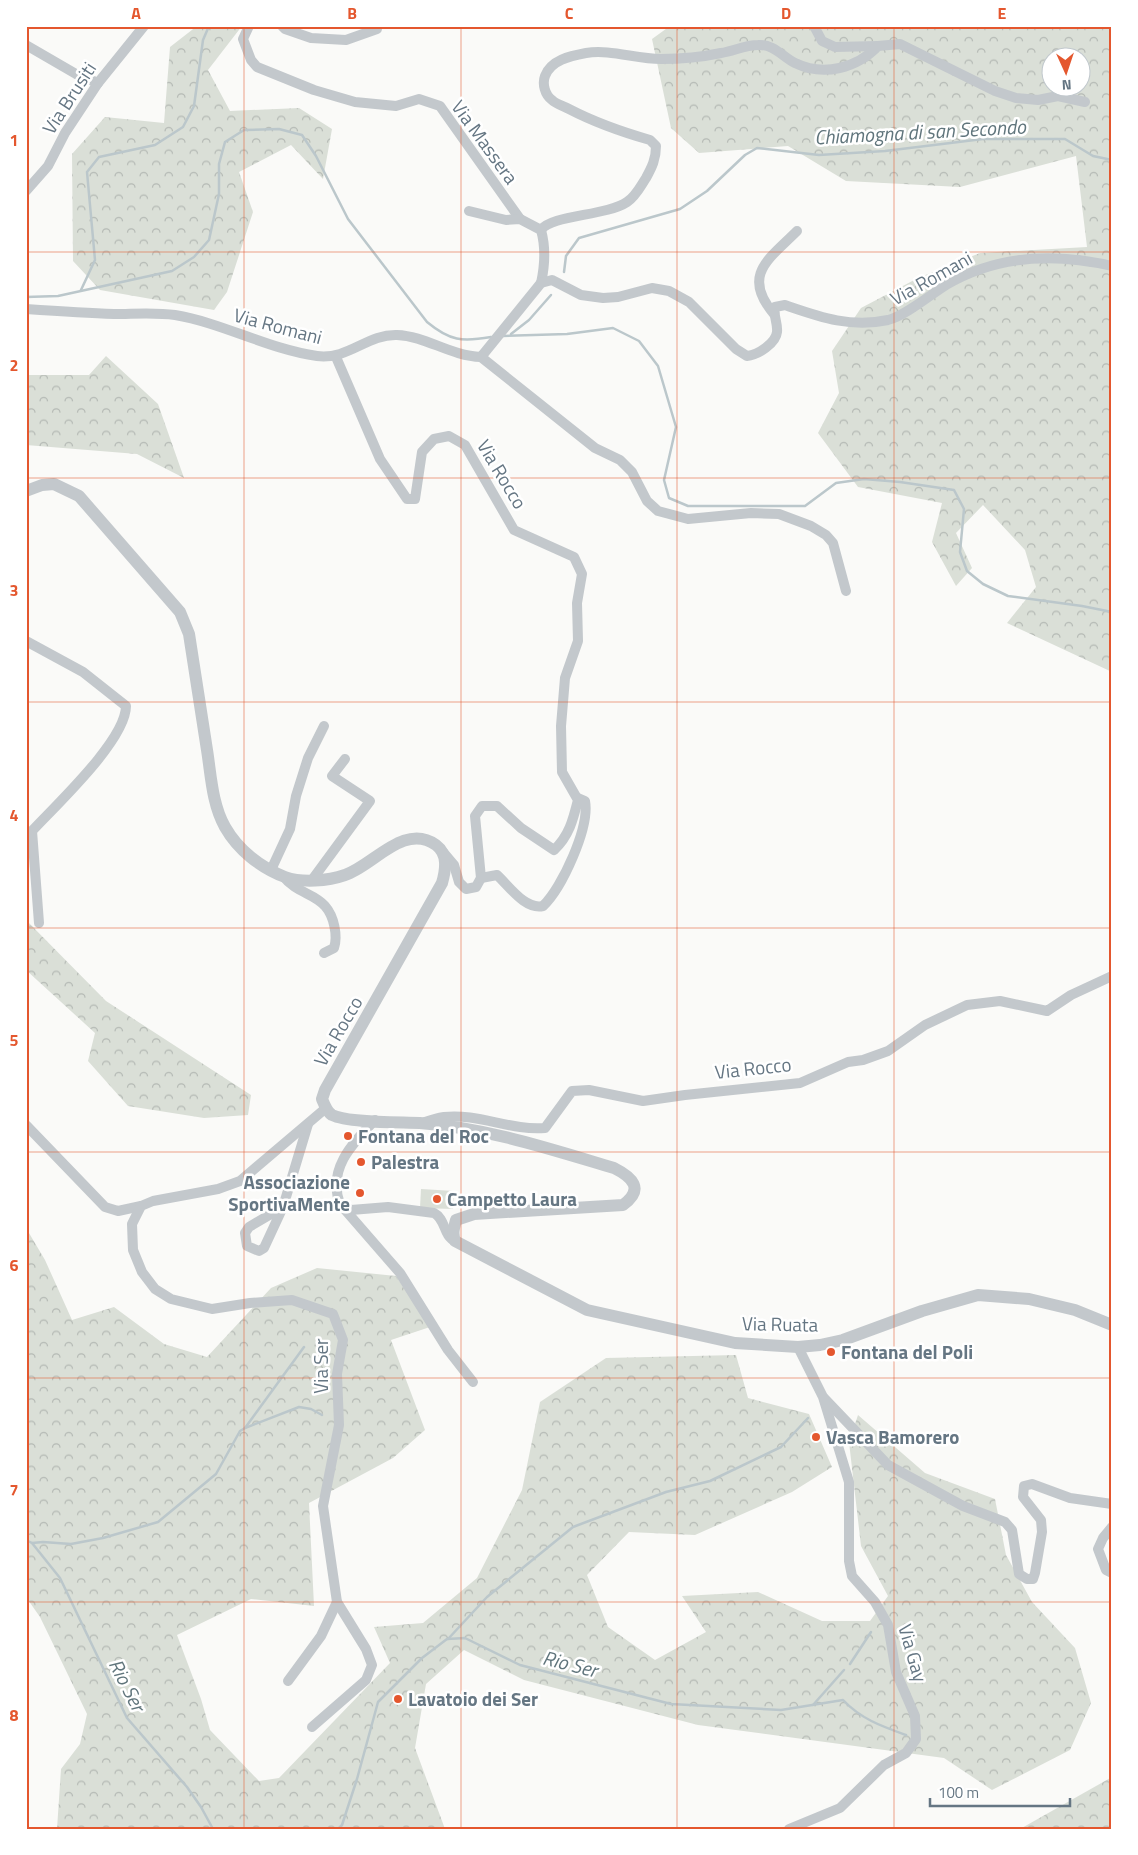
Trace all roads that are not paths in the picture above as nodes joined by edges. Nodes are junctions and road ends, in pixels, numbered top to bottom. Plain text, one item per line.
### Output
1 (144, 26) edge
2 (249, 26) edge
3 (282, 26) edge
4 (814, 26) edge
5 (376, 29) dead end
6 (26, 45) edge
7 (878, 46) junction
8 (98, 83) junction
9 (1085, 102) dead end
10 (26, 191) edge
11 (470, 211) dead end
12 (520, 218) junction
13 (541, 230) junction
14 (797, 231) dead end
15 (1112, 266) edge
16 (541, 283) junction
17 (26, 309) edge
18 (774, 314) junction
19 (336, 356) junction
20 (481, 357) junction
21 (26, 491) edge
22 (846, 591) dead end
23 (26, 641) edge
24 (324, 726) dead end
25 (345, 759) dead end
26 (578, 798) junction
27 (438, 846) junction
28 (271, 870) junction
29 (283, 876) junction
30 (481, 878) junction
31 (312, 880) junction
32 (39, 923) dead end
33 (324, 953) dead end
34 (1112, 976) edge
35 (326, 1108) junction
36 (375, 1120) junction
37 (309, 1123) junction
38 (422, 1123) junction
39 (26, 1125) edge
40 (340, 1204) junction
41 (141, 1206) junction
42 (283, 1207) dead end
43 (455, 1241) junction
44 (1112, 1325) edge
45 (798, 1346) junction
46 (473, 1382) dead end
47 (823, 1397) junction
48 (1112, 1504) edge
49 (1112, 1526) edge
50 (1112, 1573) edge
51 (337, 1602) junction
52 (288, 1681) dead end
53 (312, 1727) dead end
54 (789, 1829) edge

1 - 8 street, Via Brusiti
2 - 12 street, Via Massera
3 - 5 street
4 - 7 street
6 - 8 street
7 - 9 street
7 - 13 street
8 - 10 street, Via Brusiti
11 - 12 street
12 - 13 street
13 - 16 street
14 - 18 street
15 - 18 street, Via Romani
16 - 18 street
16 - 20 street
17 - 19 street, Via Romani
19 - 20 street, Via Romani
19 - 26 street, Via Rocco
20 - 22 street
21 - 28 street
23 - 32 street
24 - 28 street
25 - 31 street
26 - 30 street, Via Rocco
26 - 30 street
27 - 30 street, Via Rocco
27 - 31 street
27 - 35 street, Via Rocco
28 - 29 street
29 - 31 street
29 - 33 street
34 - 38 street, Via Rocco
35 - 36 street, Via Rocco
35 - 37 street
36 - 38 street, Via Rocco
36 - 40 street
37 - 41 street
37 - 42 street
38 - 43 street, Via Rocco
39 - 41 street
40 - 43 street
40 - 46 street
41 - 51 street, Via Ser
43 - 45 street, Via Ruata
44 - 45 street, Via Ruata
45 - 47 street, Via Gay
47 - 48 street
47 - 54 street, Via Gay
49 - 50 street
51 - 52 street
51 - 53 street, Via Ser

